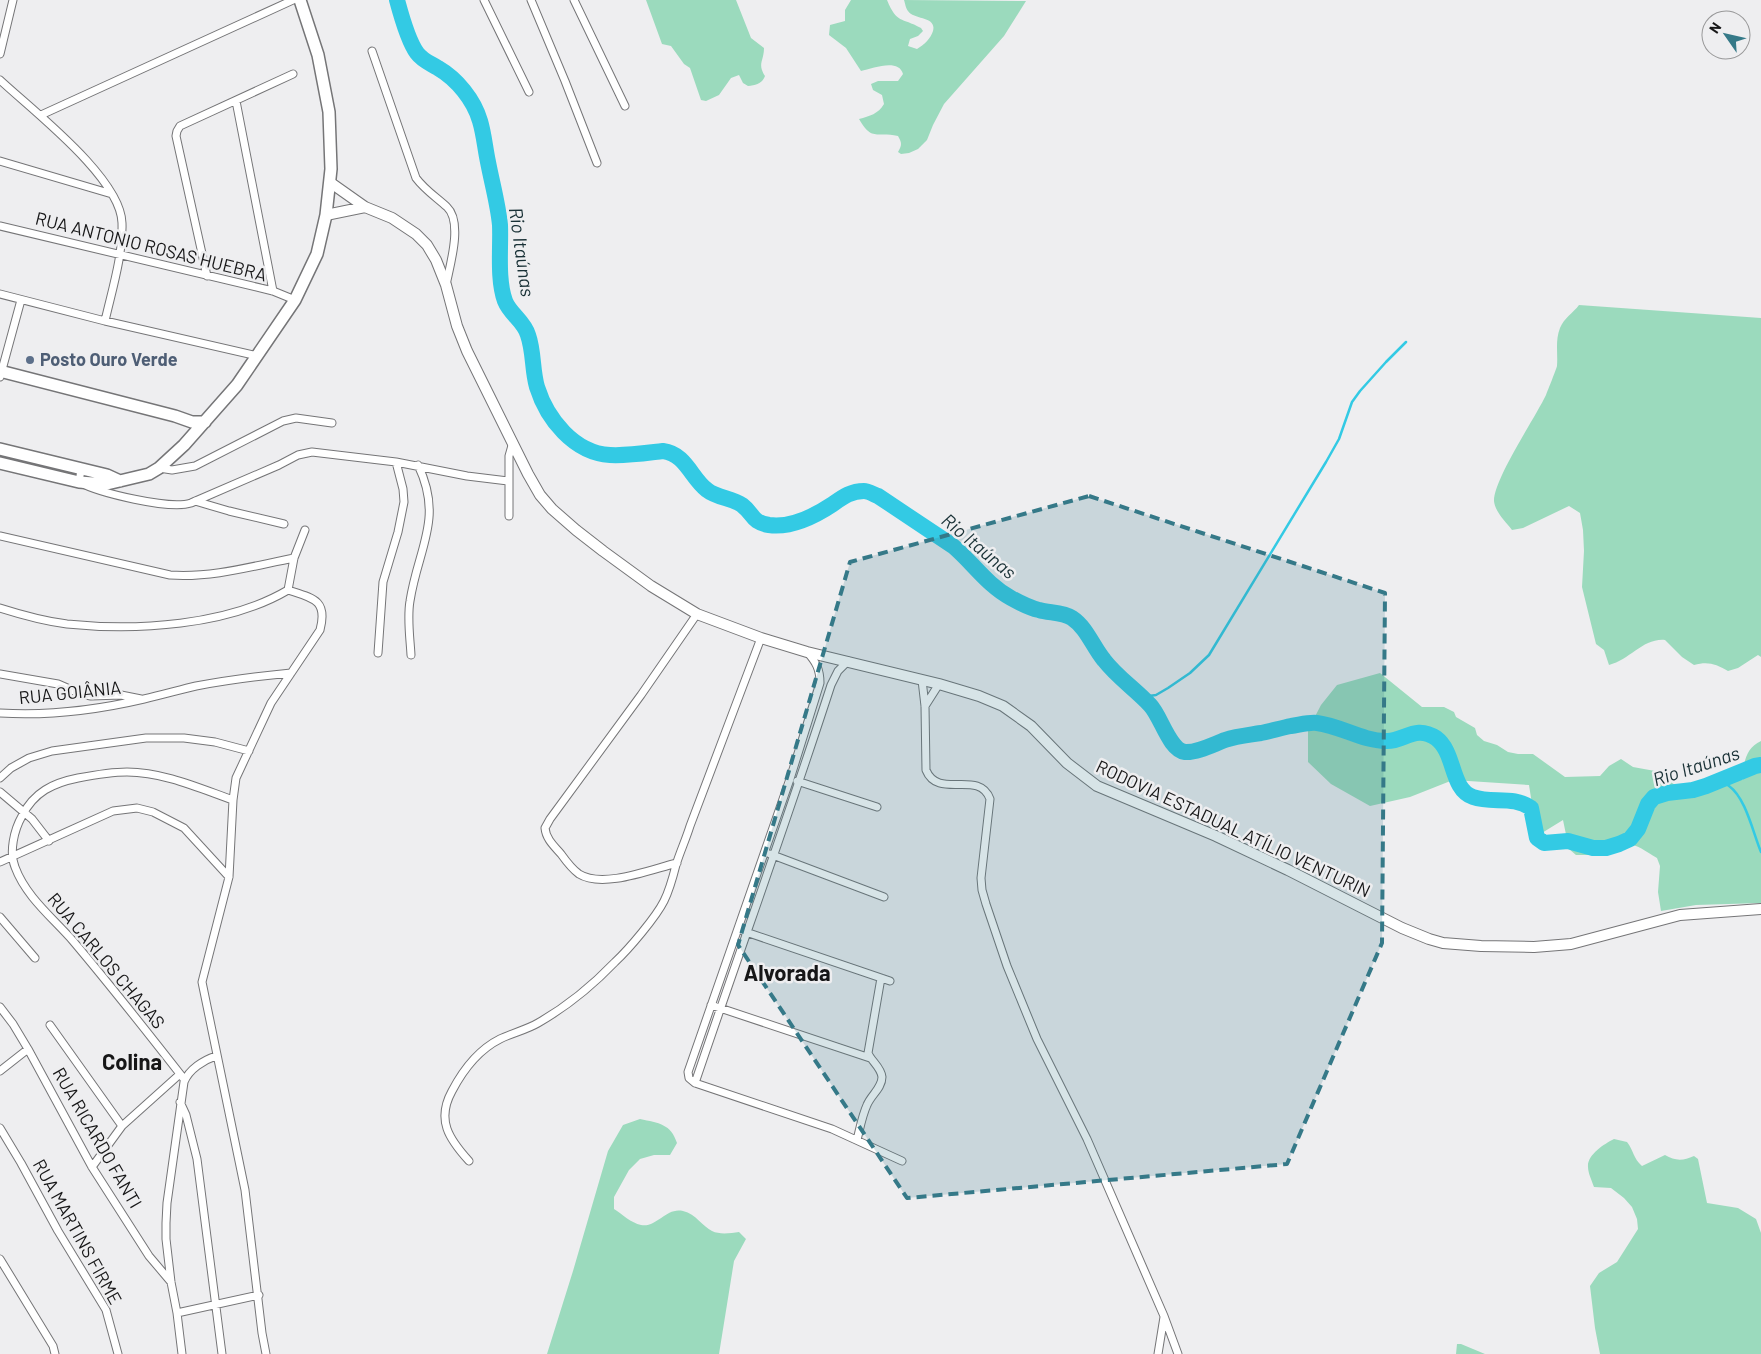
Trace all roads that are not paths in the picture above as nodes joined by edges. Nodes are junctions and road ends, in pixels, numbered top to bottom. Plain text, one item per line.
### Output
1 (293, 0) edge
2 (300, 0) edge
3 (484, 0) edge
4 (531, 0) edge
5 (574, 0) edge
6 (13, 2) edge
7 (372, 51) dead end
8 (0, 54) edge
9 (293, 74) dead end
10 (0, 80) edge
11 (529, 92) dead end
12 (236, 102) junction
13 (625, 106) dead end
14 (41, 115) junction
15 (0, 161) edge
16 (597, 163) dead end
17 (331, 184) junction
18 (113, 194) junction
19 (365, 207) junction
20 (326, 215) junction
21 (0, 226) edge
22 (120, 255) junction
23 (207, 276) junction
24 (446, 285) junction
25 (273, 291) junction
26 (0, 294) edge
27 (21, 300) junction
28 (295, 300) junction
29 (105, 322) junction
30 (258, 356) junction
31 (0, 374) edge
32 (225, 399) junction
33 (175, 416) junction
34 (205, 423) junction
35 (332, 423) dead end
36 (513, 442) junction
37 (0, 449) edge
38 (396, 462) junction
39 (0, 463) edge
40 (418, 466) junction
41 (159, 468) junction
42 (81, 470) junction
43 (120, 481) junction
44 (508, 481) junction
45 (79, 482) junction
46 (195, 501) junction
47 (509, 516) dead end
48 (284, 524) dead end
49 (305, 530) dead end
50 (0, 536) edge
51 (294, 558) junction
52 (288, 590) junction
53 (0, 608) edge
54 (697, 614) junction
55 (761, 638) junction
56 (807, 652) junction
57 (378, 653) dead end
58 (411, 655) dead end
59 (848, 661) junction
60 (291, 673) junction
61 (0, 674) edge
62 (922, 680) junction
63 (939, 684) junction
64 (144, 700) junction
65 (925, 706) junction
66 (0, 712) edge
67 (249, 752) junction
68 (0, 778) edge
69 (790, 779) junction
70 (800, 782) junction
71 (0, 792) edge
72 (233, 800) junction
73 (877, 807) dead end
74 (24, 812) junction
75 (48, 841) junction
76 (764, 853) junction
77 (773, 856) junction
78 (13, 858) junction
79 (0, 862) edge
80 (677, 863) junction
81 (229, 877) junction
82 (884, 897) dead end
83 (1761, 909) edge
84 (0, 917) edge
85 (737, 928) junction
86 (746, 932) junction
87 (35, 958) dead end
88 (881, 978) junction
89 (890, 981) dead end
90 (711, 1005) junction
91 (0, 1007) edge
92 (721, 1007) junction
93 (50, 1025) dead end
94 (28, 1049) junction
95 (216, 1056) junction
96 (870, 1058) junction
97 (0, 1071) edge
98 (182, 1076) junction
99 (695, 1082) junction
100 (180, 1102) junction
101 (122, 1126) junction
102 (0, 1128) edge
103 (857, 1140) junction
104 (468, 1161) dead end
105 (902, 1161) dead end
106 (92, 1167) junction
107 (0, 1259) edge
108 (170, 1282) junction
109 (259, 1295) junction
110 (215, 1305) junction
111 (177, 1313) junction
112 (1164, 1316) junction
113 (56, 1354) edge
114 (118, 1354) edge
115 (182, 1354) edge
116 (222, 1354) edge
117 (266, 1354) edge
118 (1158, 1354) edge
119 (1178, 1354) edge

1 - 14 street
2 - 17 main road
3 - 11 street
4 - 16 street
5 - 13 street
6 - 8 street
7 - 24 street
9 - 12 street
10 - 14 street
12 - 23 street
12 - 25 street
14 - 18 street
15 - 18 street
17 - 19 main road, RODOVIA ESTADUAL ATÍLIO VENTURIN
17 - 20 main road
18 - 22 street
19 - 20 main road
19 - 24 main road, RODOVIA ESTADUAL ATÍLIO VENTURIN
20 - 28 main road
21 - 22 street, RUA ANTONIO ROSAS HUEBRA
22 - 23 street, RUA ANTONIO ROSAS HUEBRA
22 - 29 street
23 - 25 street, RUA ANTONIO ROSAS HUEBRA
24 - 36 main road, RODOVIA ESTADUAL ATÍLIO VENTURIN
25 - 28 street, RUA ANTONIO ROSAS HUEBRA
26 - 27 street
27 - 29 street
27 - 31 street
28 - 30 main road
29 - 30 street
30 - 32 main road
31 - 33 main road
32 - 33 main road
32 - 34 main road
33 - 34 main road
34 - 41 main road
35 - 41 street
36 - 44 street
36 - 54 main road, RODOVIA ESTADUAL ATÍLIO VENTURIN
37 - 42 main road
38 - 40 street
38 - 46 street
38 - 57 street
39 - 45 main road
40 - 44 street
40 - 58 street
41 - 43 main road
42 - 43 main road
42 - 45 street
43 - 45 main road
44 - 47 street
45 - 46 street
46 - 48 street
49 - 51 street
50 - 51 street
51 - 52 street
52 - 53 street
52 - 60 street
54 - 55 main road, RODOVIA ESTADUAL ATÍLIO VENTURIN
54 - 80 street
55 - 56 main road, RODOVIA ESTADUAL ATÍLIO VENTURIN
55 - 80 street
56 - 59 main road, RODOVIA ESTADUAL ATÍLIO VENTURIN
56 - 69 street
59 - 62 main road, RODOVIA ESTADUAL ATÍLIO VENTURIN
59 - 70 street
60 - 64 street, RUA GOIÂNIA
60 - 67 street
61 - 64 street
62 - 63 main road, RODOVIA ESTADUAL ATÍLIO VENTURIN
62 - 65 street
63 - 65 street
63 - 83 main road, RODOVIA ESTADUAL ATÍLIO VENTURIN
64 - 66 street, RUA GOIÂNIA
65 - 112 street
67 - 68 street
67 - 72 street
69 - 70 street
69 - 76 street
70 - 73 street
70 - 77 street
71 - 74 street
72 - 74 street
72 - 81 street
74 - 75 street
74 - 78 street
75 - 78 street
75 - 81 street
76 - 77 street
76 - 85 street
77 - 82 street
77 - 86 street
78 - 79 street
78 - 98 street, RUA CARLOS CHAGAS
80 - 104 street
81 - 95 street
84 - 87 street
85 - 86 street
85 - 90 street
86 - 88 street
86 - 92 street
88 - 89 street
88 - 96 street
90 - 92 street
90 - 99 street
91 - 94 street, RUA RICARDO FANTI
92 - 96 street
92 - 99 street
93 - 101 street
94 - 97 street
94 - 106 street, RUA RICARDO FANTI
95 - 98 street
95 - 109 street
96 - 103 street
98 - 100 street
98 - 101 street
99 - 103 street
100 - 108 street
100 - 110 street
101 - 106 street
102 - 114 street, RUA MARTINS FIRME
103 - 105 street
106 - 108 street, RUA RICARDO FANTI
107 - 113 street
108 - 111 street
109 - 110 street
109 - 117 street
110 - 111 street
110 - 116 street
111 - 115 street
112 - 118 street
112 - 119 street

